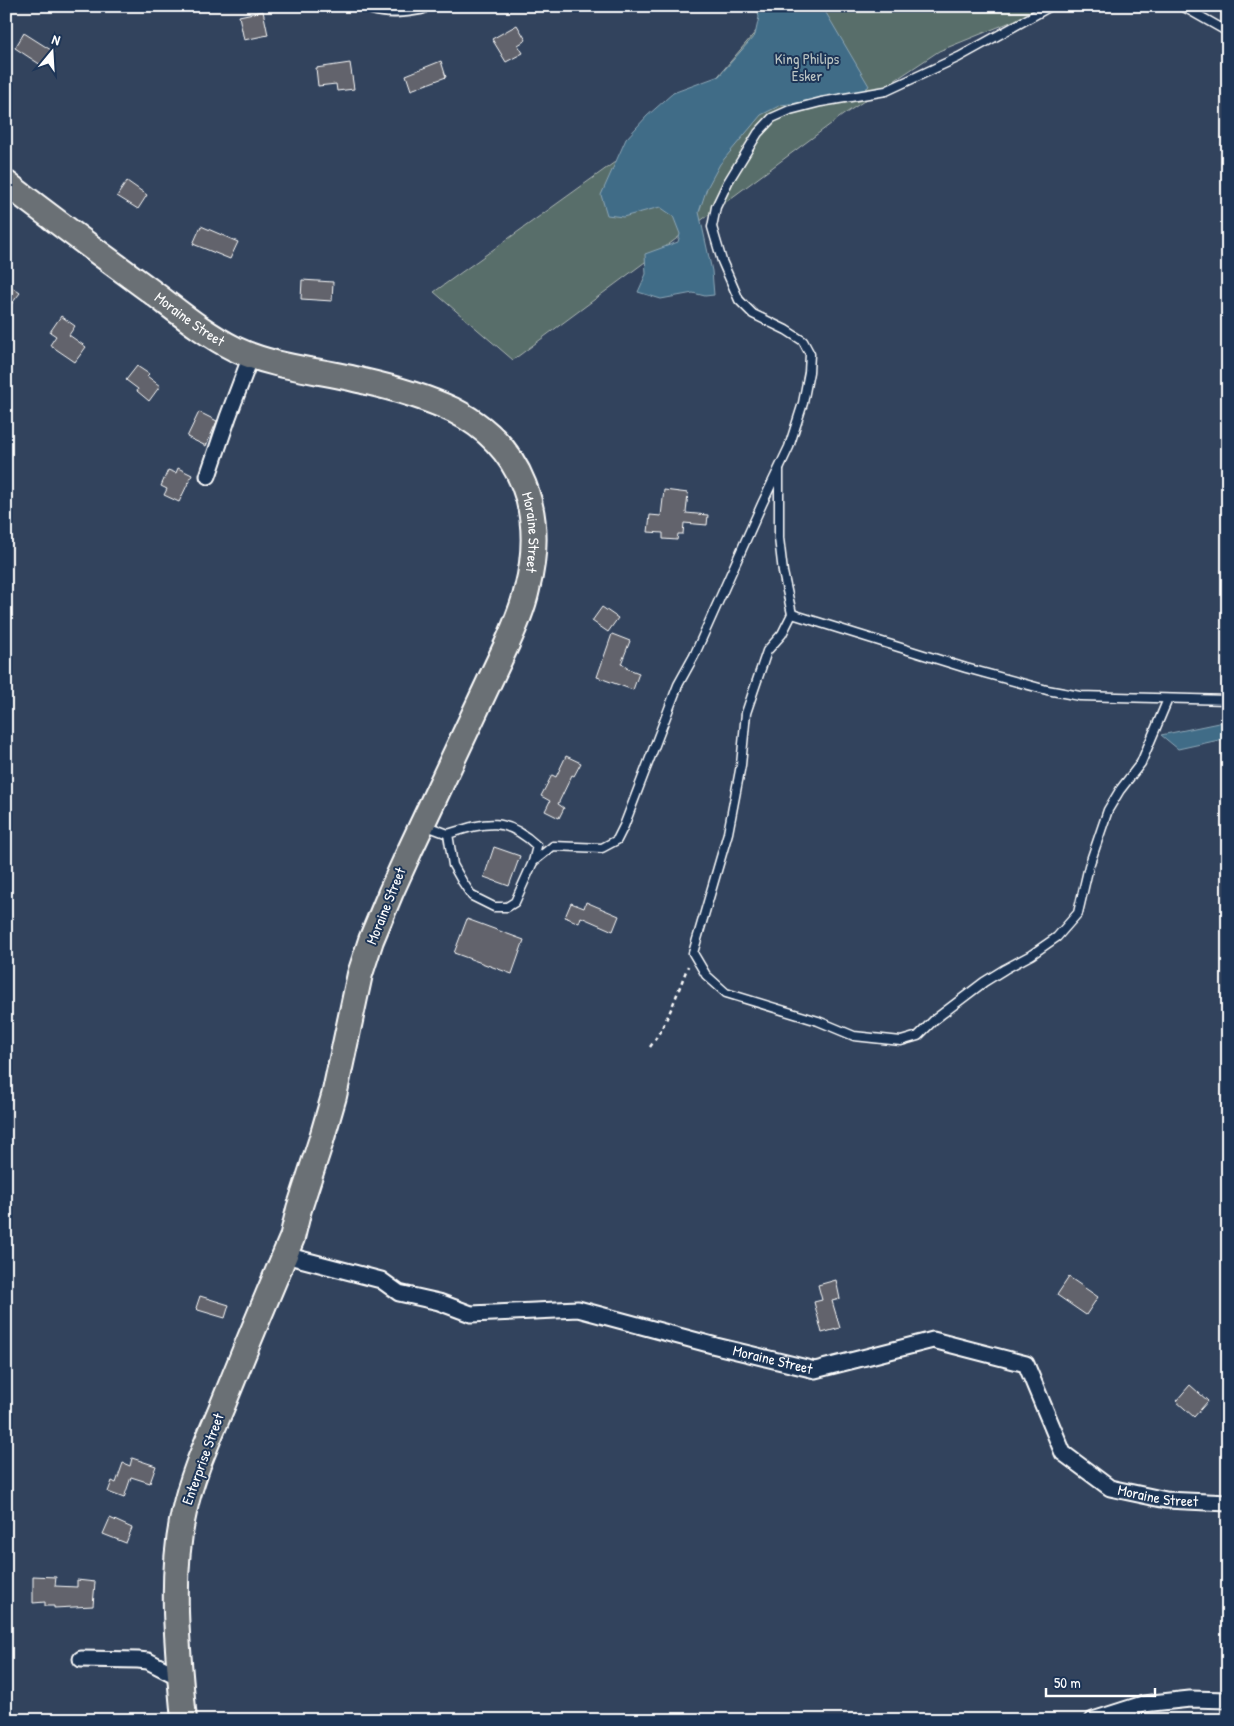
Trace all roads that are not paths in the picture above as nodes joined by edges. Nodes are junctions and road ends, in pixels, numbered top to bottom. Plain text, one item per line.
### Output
1 (372, 6) edge
2 (421, 6) edge
3 (1050, 6) edge
4 (1182, 6) edge
5 (1228, 32) edge
6 (6, 183) edge
7 (251, 356) junction
8 (779, 468) junction
9 (208, 476) dead end
10 (792, 614) junction
11 (1168, 698) junction
12 (1228, 700) edge
13 (422, 824) junction
14 (448, 834) junction
15 (533, 862) junction
16 (288, 1248) junction
17 (1228, 1503) edge
18 (81, 1659) dead end
19 (180, 1678) junction
20 (1228, 1700) edge
21 (1096, 1719) edge
22 (184, 1720) edge

1 - 2 street
3 - 8 lane
4 - 5 lane
6 - 7 main road, Moraine Street
7 - 9 street
7 - 13 main road, Moraine Street
8 - 10 lane
8 - 15 lane
10 - 11 lane
10 - 11 lane
11 - 12 lane
13 - 14 lane
13 - 16 main road, Moraine Street
14 - 15 lane
14 - 15 lane
16 - 17 street, Moraine Street
16 - 19 main road, Enterprise Street
18 - 19 street
19 - 22 main road, Enterprise Street
20 - 21 street

